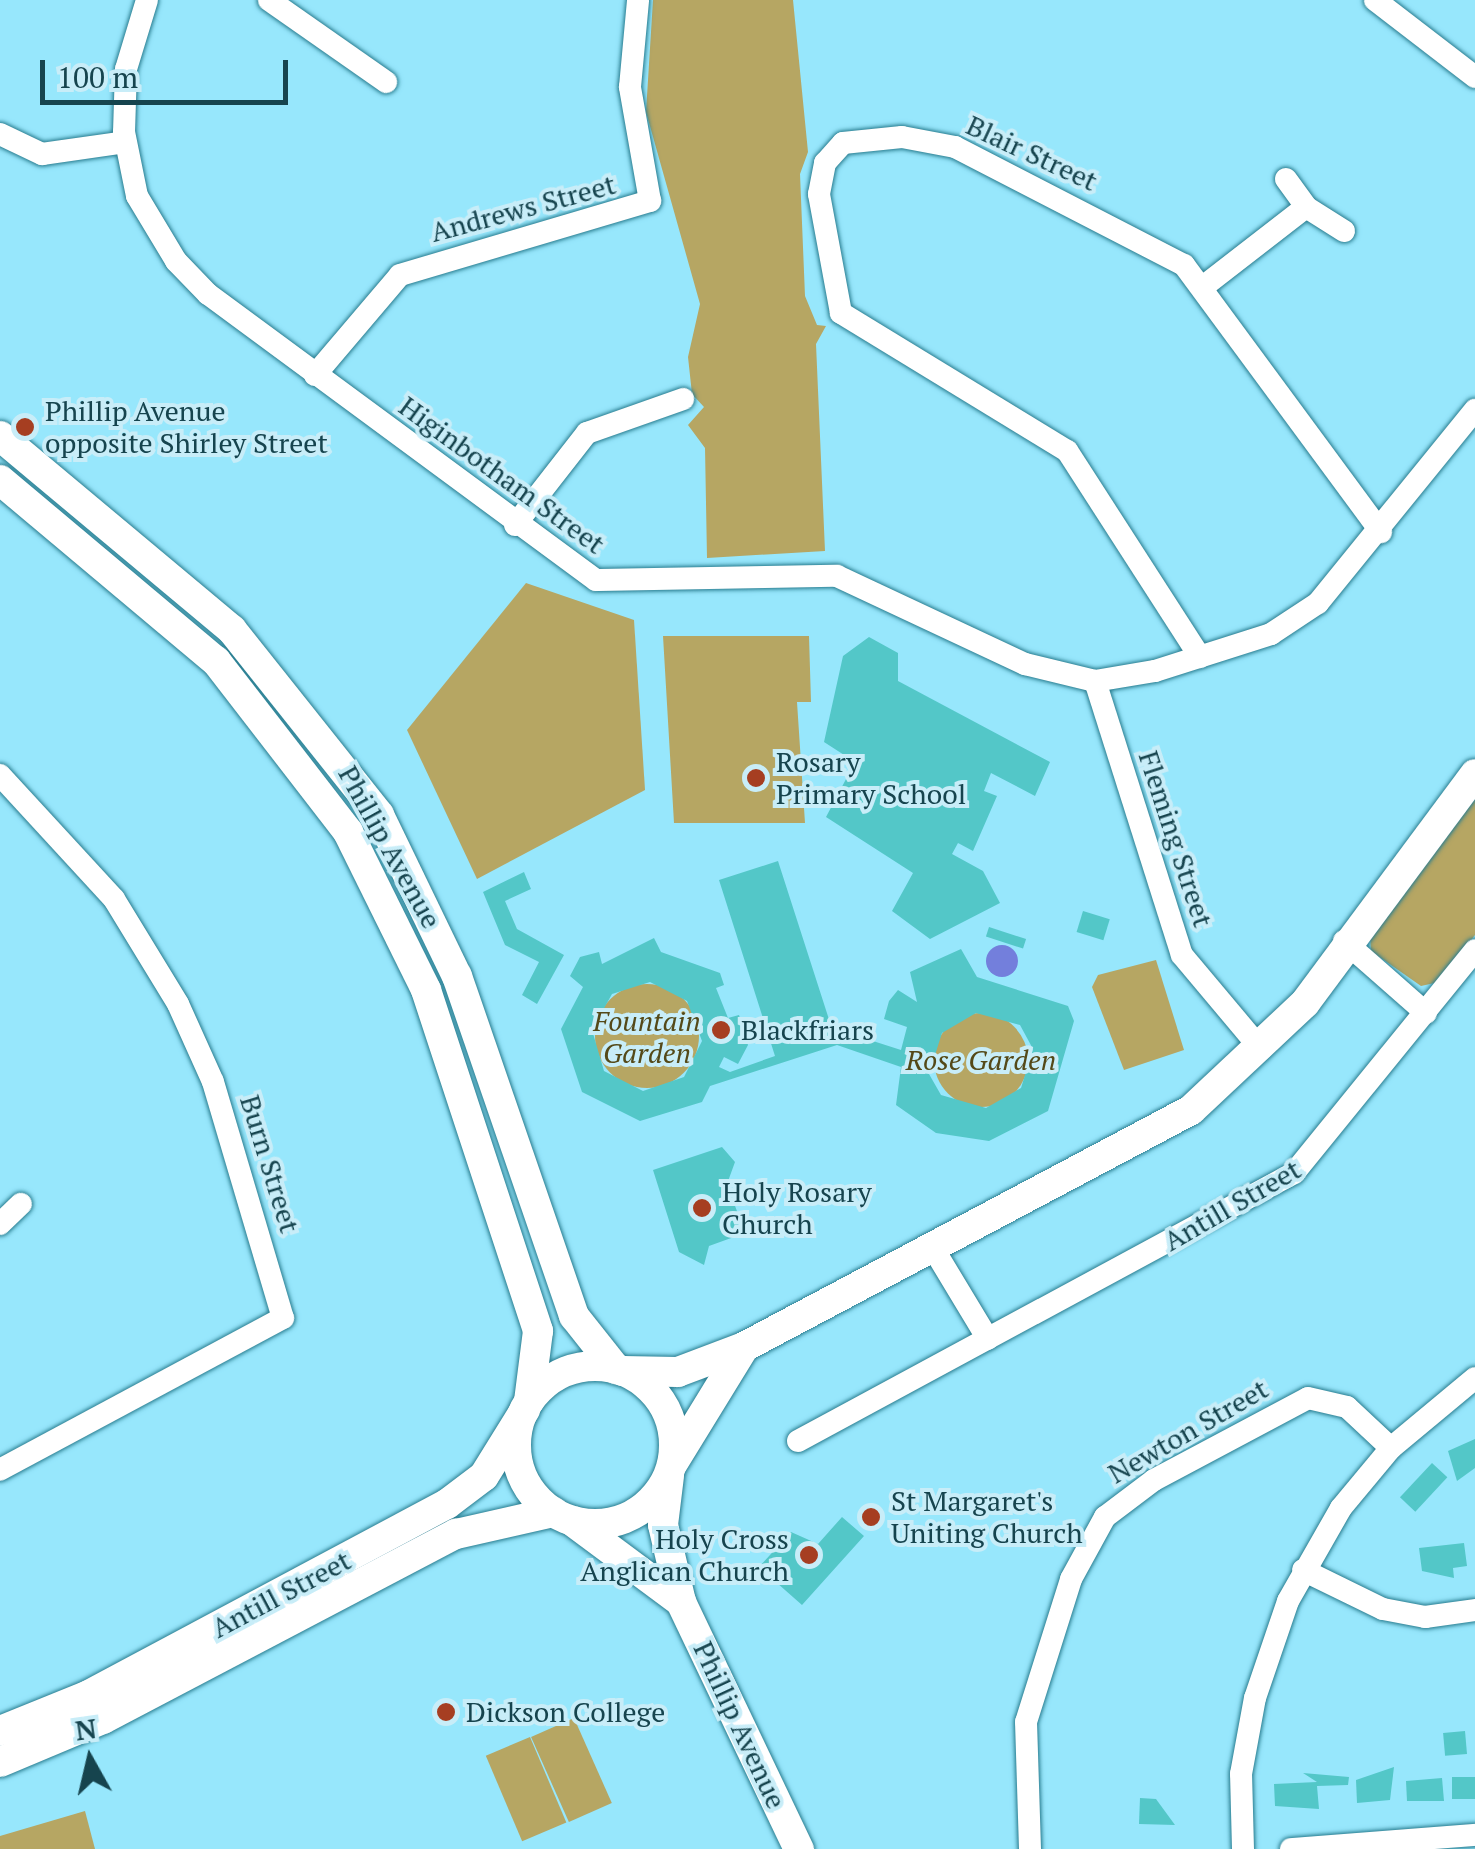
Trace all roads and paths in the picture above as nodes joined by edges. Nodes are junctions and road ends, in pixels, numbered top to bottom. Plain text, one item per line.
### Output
1 (147, 0) edge
2 (268, 0) edge
3 (638, 0) edge
4 (1375, 0) edge
5 (1475, 77) edge
6 (386, 82) dead end
7 (0, 134) edge
8 (125, 142) junction
9 (1286, 179) dead end
10 (1306, 207) junction
11 (1344, 231) dead end
12 (1204, 286) junction
13 (315, 375) junction
14 (682, 399) dead end
15 (1475, 410) edge
16 (10, 444) edge
17 (0, 479) edge
18 (515, 526) junction
19 (1380, 532) junction
20 (1200, 657) junction
21 (1095, 680) junction
22 (1475, 774) edge
23 (0, 775) edge
24 (1344, 942) junction
25 (1475, 950) edge
26 (1426, 1013) junction
27 (1256, 1044) junction
28 (21, 1204) dead end
29 (0, 1224) edge
30 (932, 1248) junction
31 (988, 1339) junction
32 (744, 1346) junction
33 (619, 1370) junction
34 (1475, 1378) edge
35 (527, 1406) junction
36 (798, 1440) dead end
37 (1391, 1448) junction
38 (671, 1468) junction
39 (0, 1470) edge
40 (563, 1516) junction
41 (1304, 1570) junction
42 (682, 1602) junction
43 (1475, 1610) edge
44 (0, 1731) edge
45 (0, 1762) edge
46 (1475, 1835) edge
47 (799, 1849) edge
48 (1030, 1849) edge
49 (1243, 1849) edge
50 (1291, 1849) edge

1 - 8 street, Higinbotham Street
2 - 6 street
3 - 13 street, Andrews Street
4 - 5 street
7 - 8 street
8 - 13 street, Higinbotham Street
9 - 10 street
10 - 11 street
10 - 12 street
12 - 19 street, Blair Street
12 - 20 street, Blair Street
13 - 18 street, Higinbotham Street
14 - 18 street
15 - 19 street, Higinbotham Street
16 - 17 street
16 - 33 main road, Phillip Avenue
17 - 35 main road, Phillip Avenue
18 - 21 street, Higinbotham Street
19 - 20 street, Higinbotham Street
20 - 21 street, Higinbotham Street
21 - 27 street, Fleming Street
22 - 24 main road
23 - 39 street, Burn Street
24 - 26 street
24 - 27 main road
25 - 26 street, Antill Street
26 - 31 street, Antill Street
27 - 30 main road
28 - 29 street
30 - 31 street
30 - 32 main road
31 - 36 street, Antill Street
32 - 33 main road
32 - 38 main road
33 - 35 main road
33 - 38 main road
34 - 37 street
35 - 40 main road
35 - 44 main road, Antill Street
37 - 41 street
37 - 48 street, Newton Street
38 - 40 main road
38 - 42 main road, Phillip Avenue
40 - 42 main road, Phillip Avenue
40 - 45 main road, Antill Street
41 - 43 street
41 - 49 street
42 - 47 main road, Phillip Avenue
46 - 50 street

